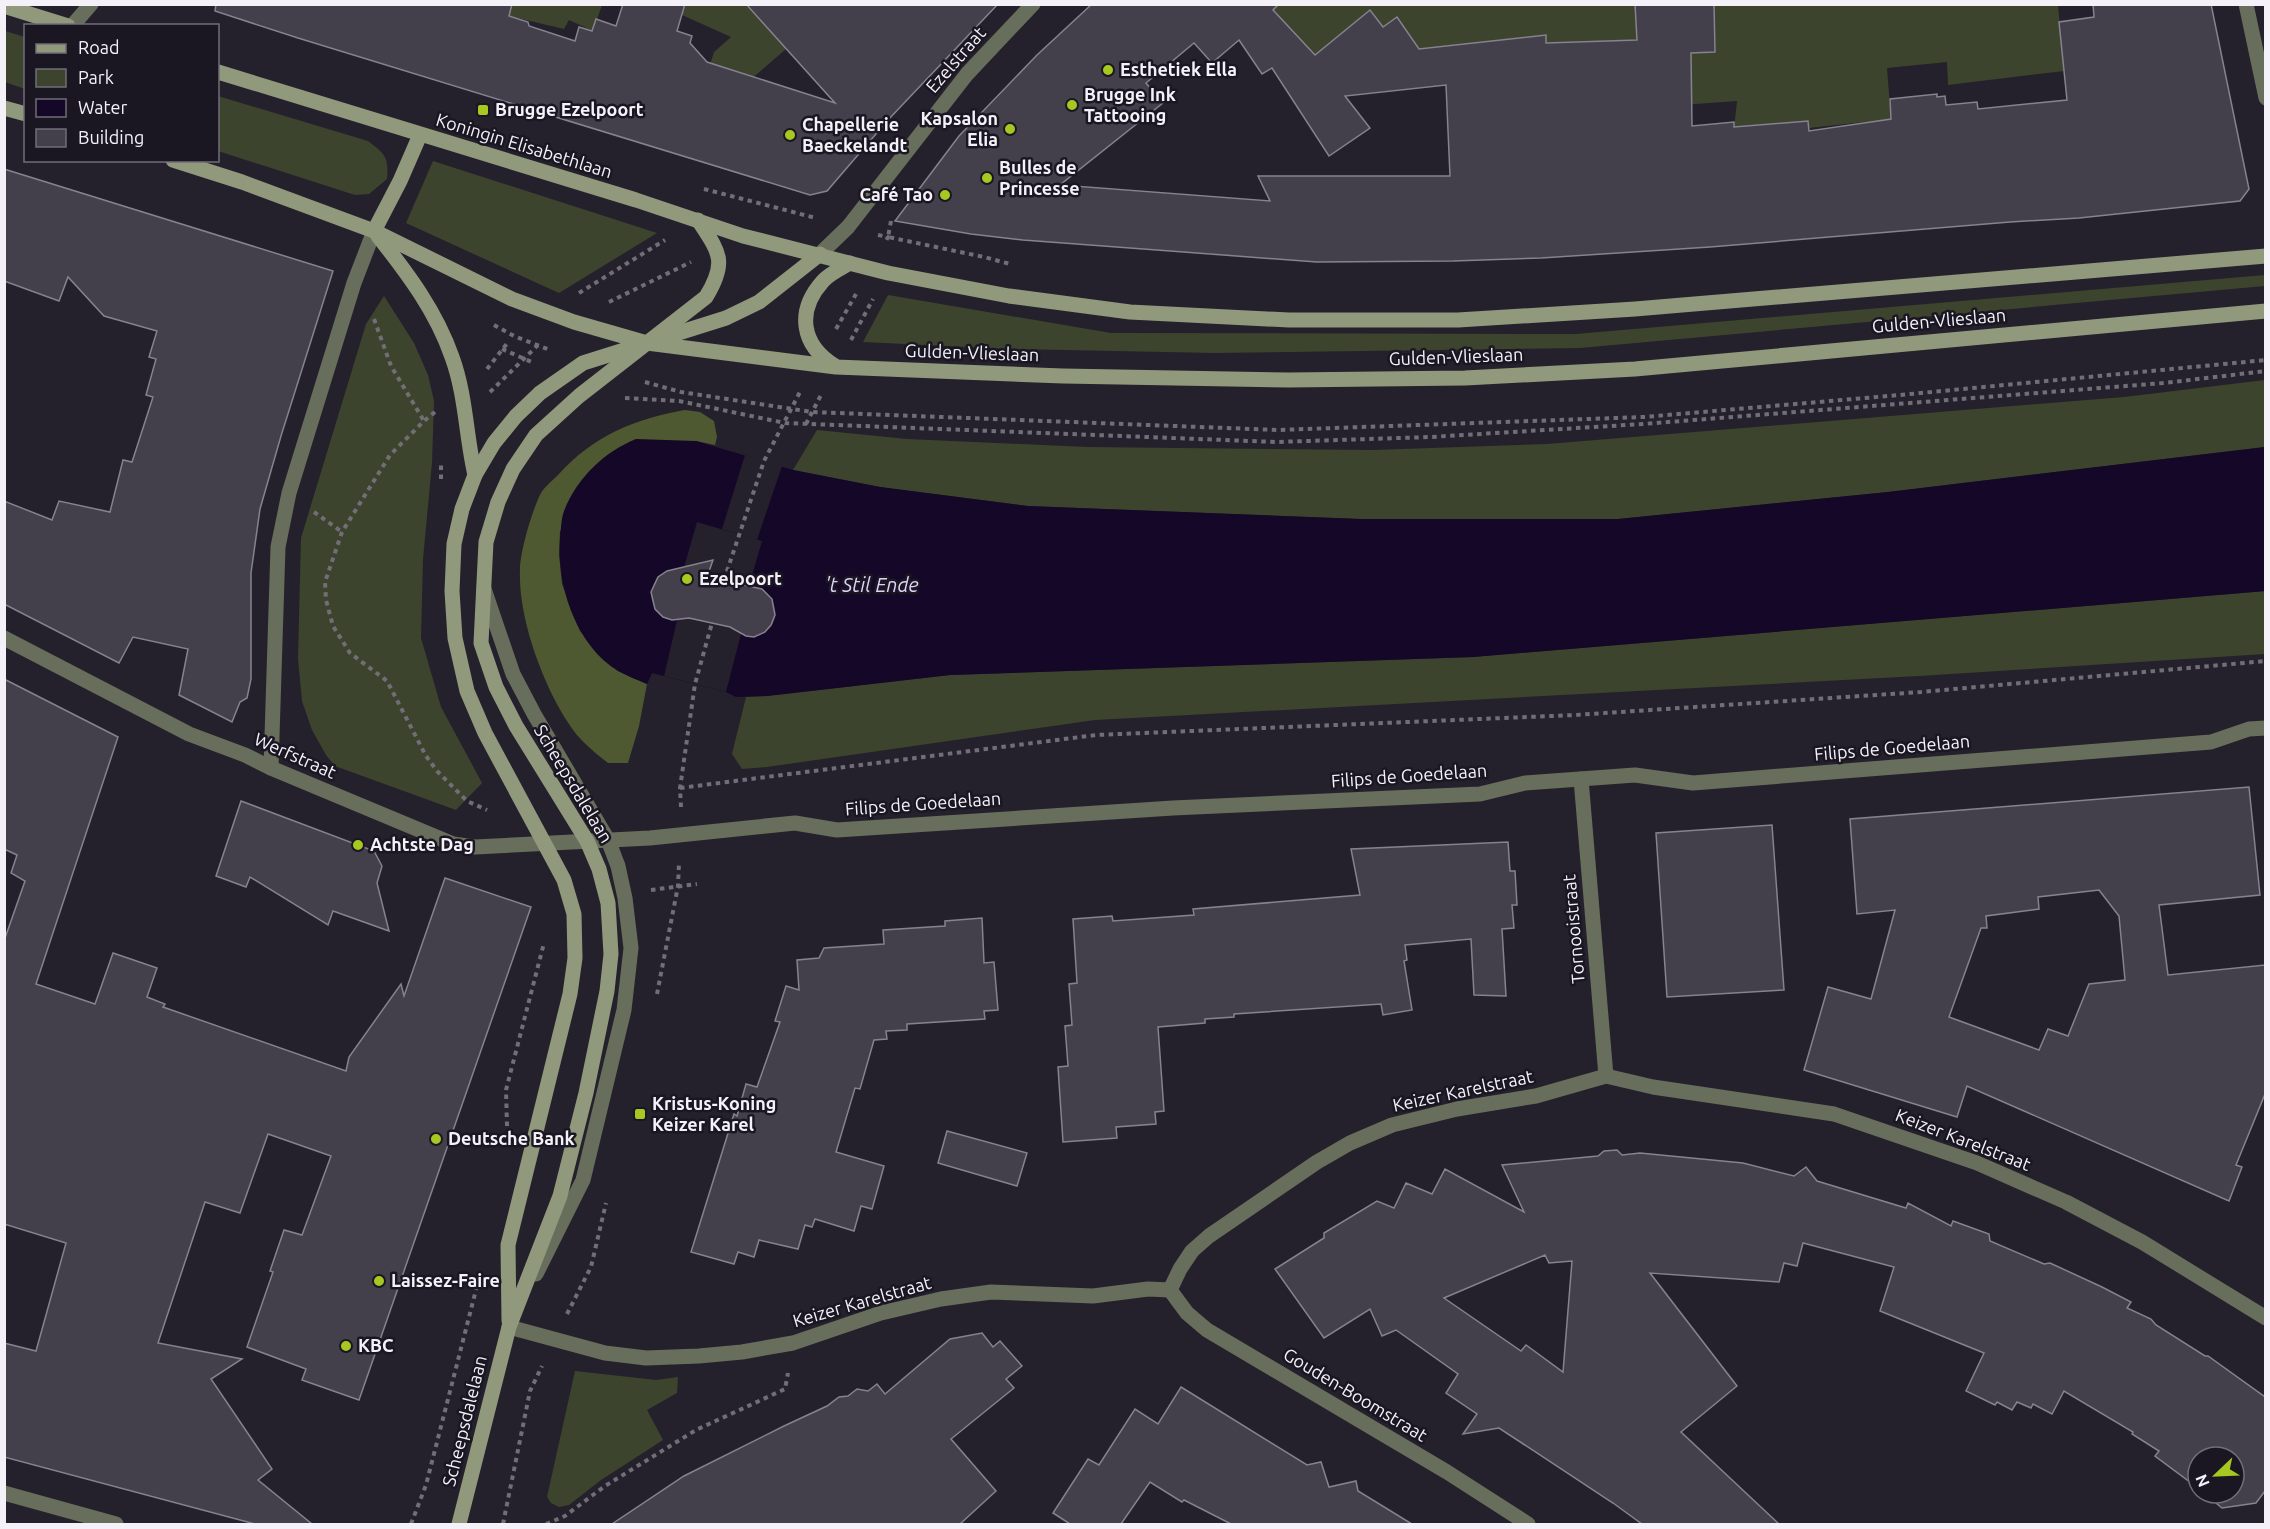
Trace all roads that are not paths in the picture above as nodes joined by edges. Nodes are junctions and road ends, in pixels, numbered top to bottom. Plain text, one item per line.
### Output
1 (91, 4) edge
2 (1033, 4) edge
3 (2246, 4) edge
4 (4, 6) edge
5 (63, 24) edge
6 (72, 24) edge
7 (219, 72) edge
8 (2265, 98) edge
9 (4, 108) edge
10 (24, 113) edge
11 (420, 135) junction
12 (179, 162) edge
13 (698, 219) junction
14 (374, 231) junction
15 (820, 254) junction
16 (2265, 256) edge
17 (850, 263) junction
18 (2265, 310) edge
19 (647, 343) junction
20 (818, 360) junction
21 (475, 475) junction
22 (482, 585) junction
23 (4, 638) edge
24 (2265, 728) edge
25 (271, 768) junction
26 (1581, 779) junction
27 (608, 840) junction
28 (587, 841) junction
29 (546, 843) junction
30 (1606, 1076) junction
31 (1170, 1290) junction
32 (2265, 1318) edge
33 (509, 1327) junction
34 (4, 1493) edge
35 (116, 1524) edge
36 (459, 1524) edge
37 (1528, 1524) edge

1 - 6 street
2 - 15 street, Ezelstraat
3 - 8 street
4 - 5 main road
7 - 11 main road, Koningin Elisabethlaan
9 - 10 main road
11 - 13 main road, Koningin Elisabethlaan
11 - 14 main road
12 - 14 main road
13 - 15 main road, Koningin Elisabethlaan
13 - 19 main road, Scheepsdalelaan
14 - 19 main road
14 - 21 main road
14 - 25 street
15 - 17 main road, Gulden-Vlieslaan
15 - 19 main road, Scheepsdalelaan
16 - 17 main road, Gulden-Vlieslaan
17 - 20 main road
18 - 20 main road, Gulden-Vlieslaan
19 - 20 main road, Gulden-Vlieslaan
19 - 21 main road, Scheepsdalelaan
19 - 22 main road, Scheepsdalelaan
21 - 29 main road, Scheepsdalelaan
22 - 27 street
22 - 28 main road, Scheepsdalelaan
23 - 25 street, Werfstraat
24 - 26 street, Filips de Goedelaan
25 - 29 street, Werfstraat
26 - 27 street, Filips de Goedelaan
26 - 30 street, Tornooistraat
27 - 28 street, Filips de Goedelaan
27 - 33 street
28 - 29 street, Werfstraat
28 - 33 main road, Scheepsdalelaan
29 - 33 main road, Scheepsdalelaan
30 - 31 street, Keizer Karelstraat
30 - 32 street, Keizer Karelstraat
31 - 33 street, Keizer Karelstraat
31 - 37 street, Gouden-Boomstraat
33 - 36 main road, Scheepsdalelaan
34 - 35 street

